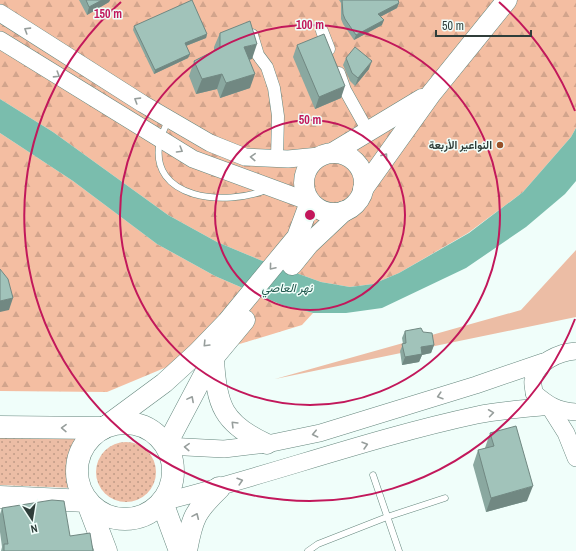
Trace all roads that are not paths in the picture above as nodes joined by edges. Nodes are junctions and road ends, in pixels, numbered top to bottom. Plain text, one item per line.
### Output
1 (507, 0) edge
2 (0, 13) edge
3 (322, 31) dead end
4 (252, 35) edge
5 (0, 40) edge
6 (431, 94) junction
7 (169, 119) junction
8 (369, 133) junction
9 (160, 138) junction
10 (327, 154) junction
11 (277, 158) junction
12 (271, 188) junction
13 (363, 189) junction
14 (310, 202) junction
15 (344, 211) junction
16 (303, 241) junction
17 (238, 318) junction
18 (576, 351) edge
19 (214, 358) junction
20 (543, 362) junction
21 (549, 406) junction
22 (576, 412) edge
23 (0, 427) edge
24 (103, 428) junction
25 (267, 444) junction
26 (166, 446) junction
27 (576, 458) edge
28 (373, 475) dead end
29 (219, 488) junction
30 (0, 497) edge
31 (445, 498) dead end
32 (87, 501) junction
33 (162, 502) junction
34 (387, 517) junction
35 (106, 551) edge
36 (180, 551) edge
37 (186, 551) edge
38 (308, 551) edge
39 (399, 551) edge

1 - 6 main road
7 -> 2 main road
3 - 8 street
4 - 11 street
5 -> 9 main road
6 - 8 main road
13 -> 6 main road
7 - 9 lane
11 -> 7 main road
8 - 10 main road
9 -> 12 main road
9 - 12 lane
10 - 11 main road
10 - 13 main road
10 - 14 main road
12 - 14 main road
13 - 15 main road
14 - 15 main road
14 - 16 main road
15 - 16 main road
16 - 17 main road
17 - 19 main road
17 -> 24 main road
18 - 20 main road
25 -> 19 main road
26 -> 19 main road
20 - 21 main road
20 -> 25 main road
21 - 22 main road
21 - 27 main road
29 -> 21 main road
24 -> 23 highway
24 - 26 highway
24 - 32 highway
25 -> 26 main road
26 - 33 highway
28 - 34 lane
29 - 33 main road
37 -> 29 highway
30 - 32 highway
31 - 34 lane
32 - 33 highway
32 - 35 highway
33 - 36 highway
34 - 38 lane
34 - 39 lane

